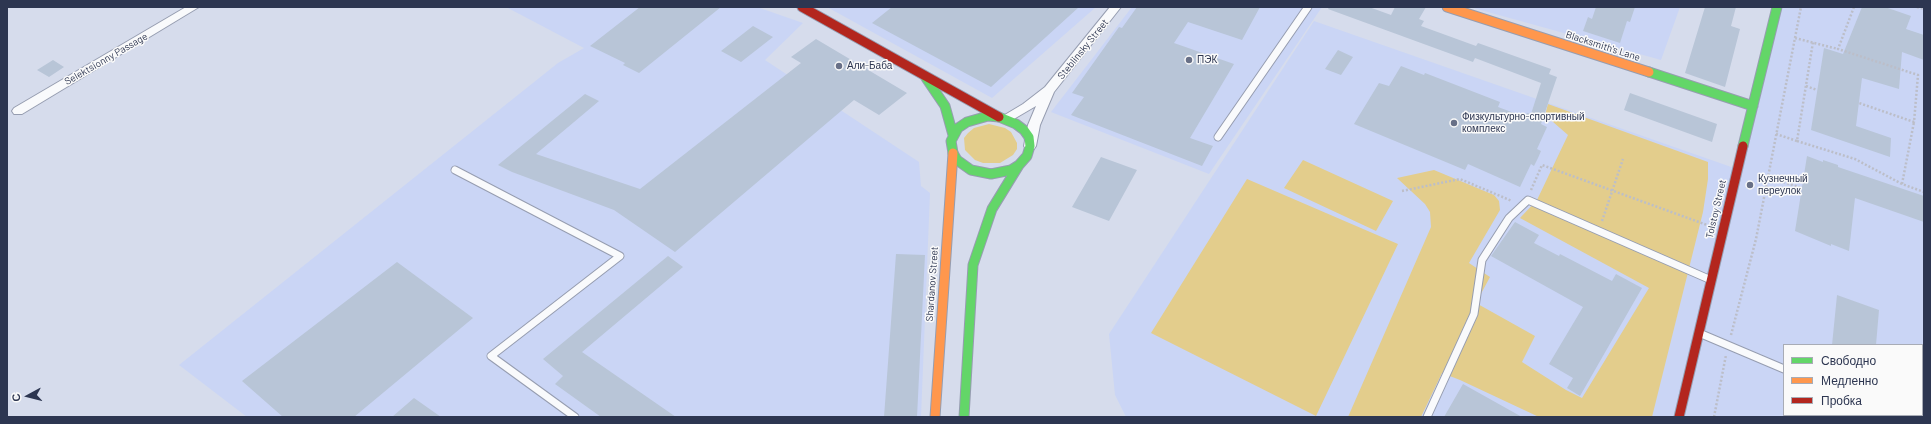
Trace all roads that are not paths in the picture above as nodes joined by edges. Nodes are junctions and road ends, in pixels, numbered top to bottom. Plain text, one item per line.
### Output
1 (194, 7) edge
2 (802, 7) edge
3 (1116, 7) edge
4 (1308, 7) edge
5 (1447, 7) edge
6 (1777, 7) edge
7 (924, 75) junction
8 (1049, 90) junction
9 (1752, 106) junction
10 (18, 110) dead end
11 (1003, 118) junction
12 (953, 135) junction
13 (1218, 137) dead end
14 (1030, 146) junction
15 (953, 153) junction
16 (1019, 165) junction
17 (455, 170) dead end
18 (1711, 280) junction
19 (1699, 333) junction
20 (1783, 369) edge
21 (575, 417) edge
22 (935, 417) edge
23 (964, 417) edge
24 (1427, 417) edge
25 (1679, 417) edge

1 - 10 street, Selektsionny Passage
2 - 7 main road
3 - 8 street, Steblinsky Street
4 - 13 lane
5 - 9 main road, Blacksmith's Lane
6 - 9 main road, Tolstoy Street
7 - 11 main road
7 - 12 main road
8 - 11 street
8 - 14 street
9 - 18 main road, Tolstoy Street
11 - 12 main road
11 - 14 main road
12 - 15 main road
14 - 16 main road
15 - 16 main road
15 - 22 main road, Shardanov Street
16 - 23 main road
17 - 21 lane
18 - 19 main road, Tolstoy Street
18 - 24 lane
19 - 20 lane
19 - 25 main road, Tolstoy Street

